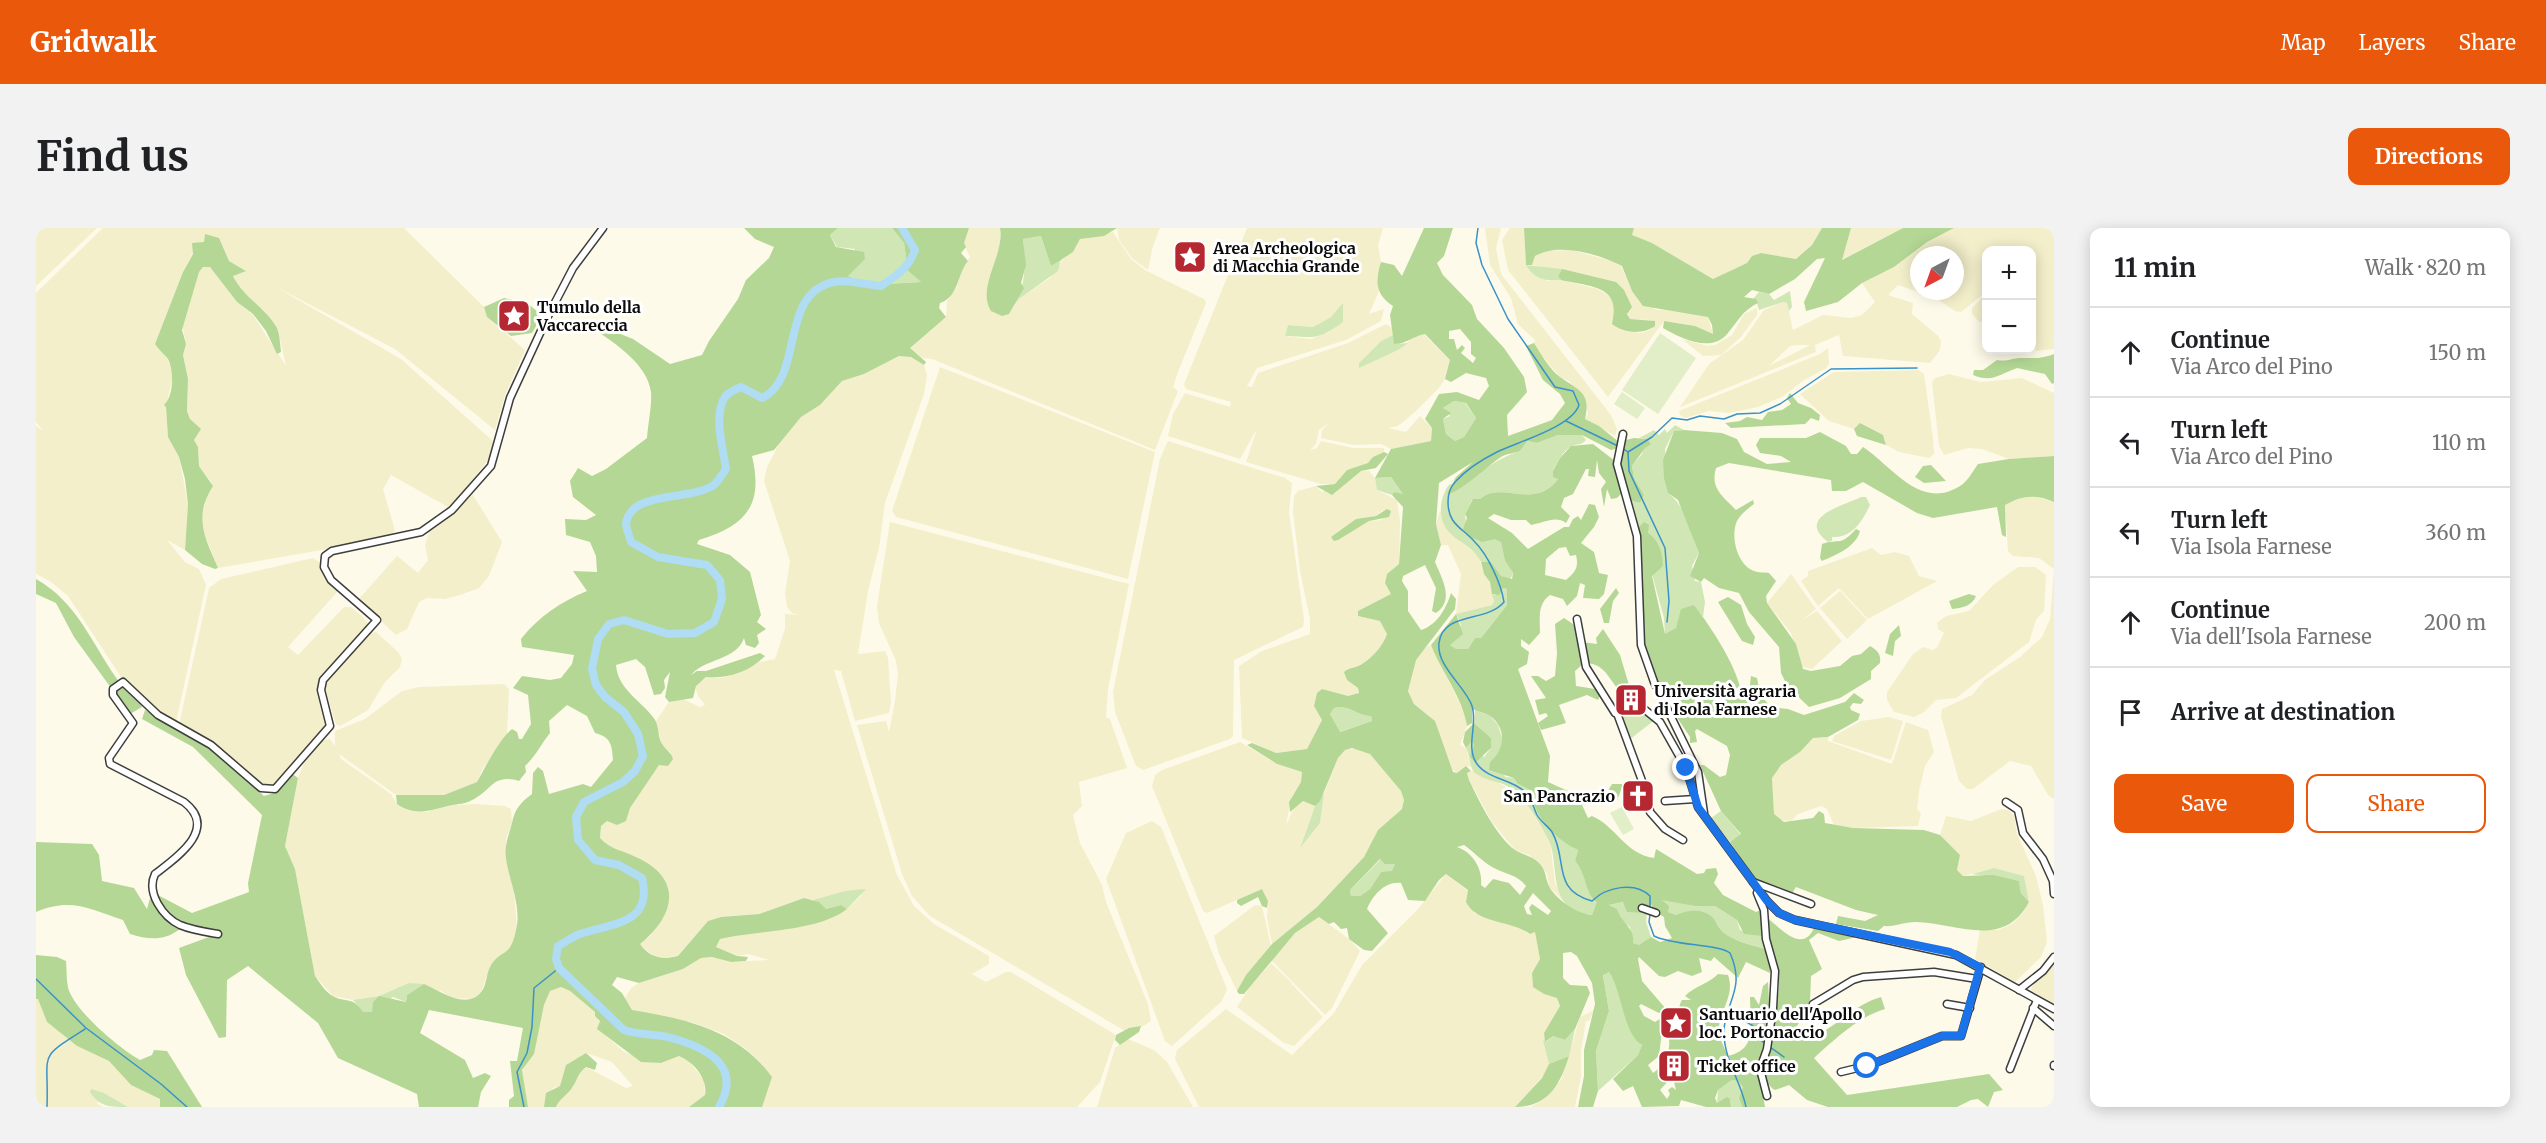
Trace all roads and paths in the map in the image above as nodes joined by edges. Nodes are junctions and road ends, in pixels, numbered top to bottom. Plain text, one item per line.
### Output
1 (603, 228) edge
2 (1623, 434) dead end
3 (1577, 619) dead end
4 (1615, 712) dead end
5 (1695, 800) junction
6 (1665, 801) dead end
7 (2006, 802) dead end
8 (1704, 813) junction
9 (1683, 840) dead end
10 (1754, 883) junction
11 (2054, 894) edge
12 (1811, 904) dead end
13 (218, 934) dead end
14 (2054, 957) edge
15 (1980, 967) junction
16 (1977, 979) junction
17 (2019, 990) junction
18 (2037, 1000) junction
19 (1813, 1004) dead end
20 (1947, 1004) dead end
21 (1970, 1008) junction
22 (2033, 1008) junction
23 (2054, 1009) edge
24 (2054, 1026) edge
25 (2010, 1069) dead end
26 (1841, 1072) dead end
27 (1767, 1096) dead end

1 - 13 street
2 - 8 street
3 - 4 street
5 - 6 street
5 - 8 street
5 - 9 street
7 - 11 street
8 - 10 street
10 - 12 street
10 - 15 street
10 - 27 street
14 - 17 street
15 - 16 street
15 - 17 street
16 - 19 street
16 - 21 street
17 - 18 street
18 - 22 street
18 - 23 street
20 - 21 street
21 - 26 street
22 - 24 street
22 - 25 street

